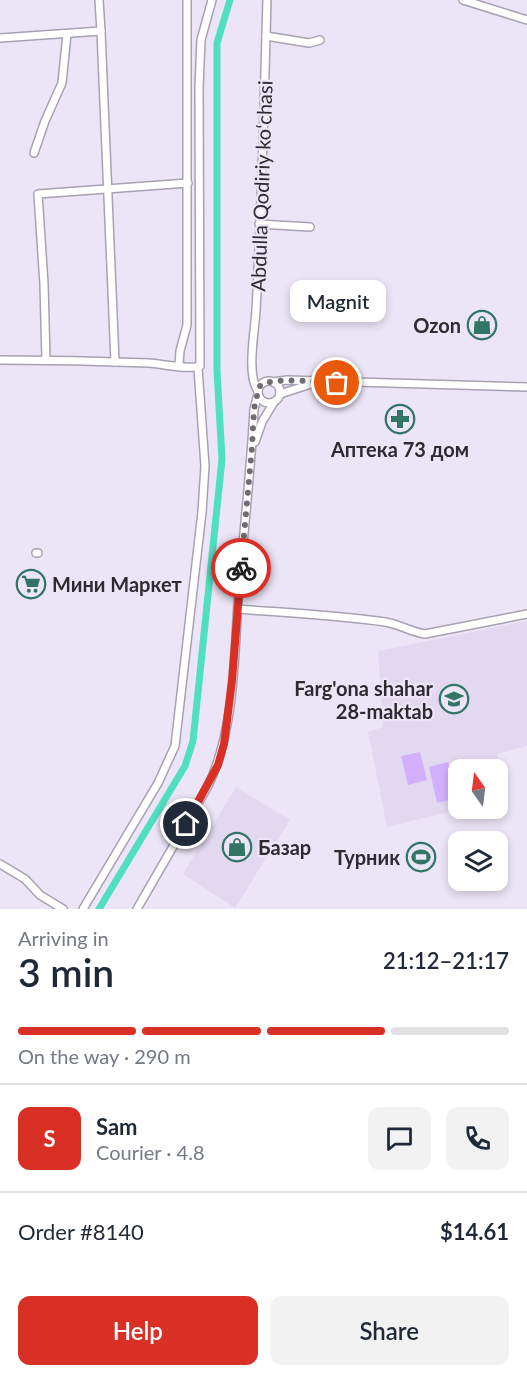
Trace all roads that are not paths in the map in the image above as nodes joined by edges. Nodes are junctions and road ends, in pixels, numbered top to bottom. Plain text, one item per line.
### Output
1 (99, 0) edge
2 (187, 0) edge
3 (212, 0) edge
4 (267, 0) edge
5 (463, 0) edge
6 (527, 20) edge
7 (101, 31) junction
8 (67, 34) junction
9 (266, 36) junction
10 (0, 38) edge
11 (320, 40) dead end
12 (34, 153) dead end
13 (188, 183) junction
14 (108, 188) junction
15 (260, 224) junction
16 (310, 227) dead end
17 (0, 360) edge
18 (46, 360) junction
19 (115, 362) junction
20 (179, 365) junction
21 (201, 366) junction
22 (253, 371) junction
23 (271, 382) junction
24 (316, 383) junction
25 (527, 387) edge
26 (258, 392) junction
27 (280, 394) junction
28 (274, 402) junction
29 (252, 447) junction
30 (238, 609) junction
31 (527, 614) edge
32 (0, 864) edge
33 (63, 909) edge
34 (83, 909) edge
35 (137, 909) edge

1 - 7 street
2 - 13 street
3 - 21 street
4 - 9 street, Abdulla Qodiriy koʻchasi
5 - 6 street
7 - 8 street
7 - 14 street
8 - 10 street
8 - 12 street
9 - 11 street
9 - 15 street, Abdulla Qodiriy koʻchasi
13 - 14 street
13 - 20 street
14 - 18 street
14 - 19 street
15 - 16 street
15 - 22 street, Abdulla Qodiriy koʻchasi
17 - 18 street
18 - 19 street
19 - 20 street
20 - 21 street
21 - 34 street
22 - 23 street
22 - 26 street, Abdulla Qodiriy koʻchasi
23 - 24 street
23 - 26 street
23 - 27 street
24 - 25 street
24 - 27 street
26 - 28 street
26 - 29 street, Abdulla Qodiriy koʻchasi
27 - 28 street, Abdulla Qodiriy koʻchasi
28 - 29 street, Abdulla Qodiriy koʻchasi
29 - 30 street, Abdulla Qodiriy koʻchasi
30 - 31 street
30 - 35 street, Abdulla Qodiriy koʻchasi
32 - 33 street

